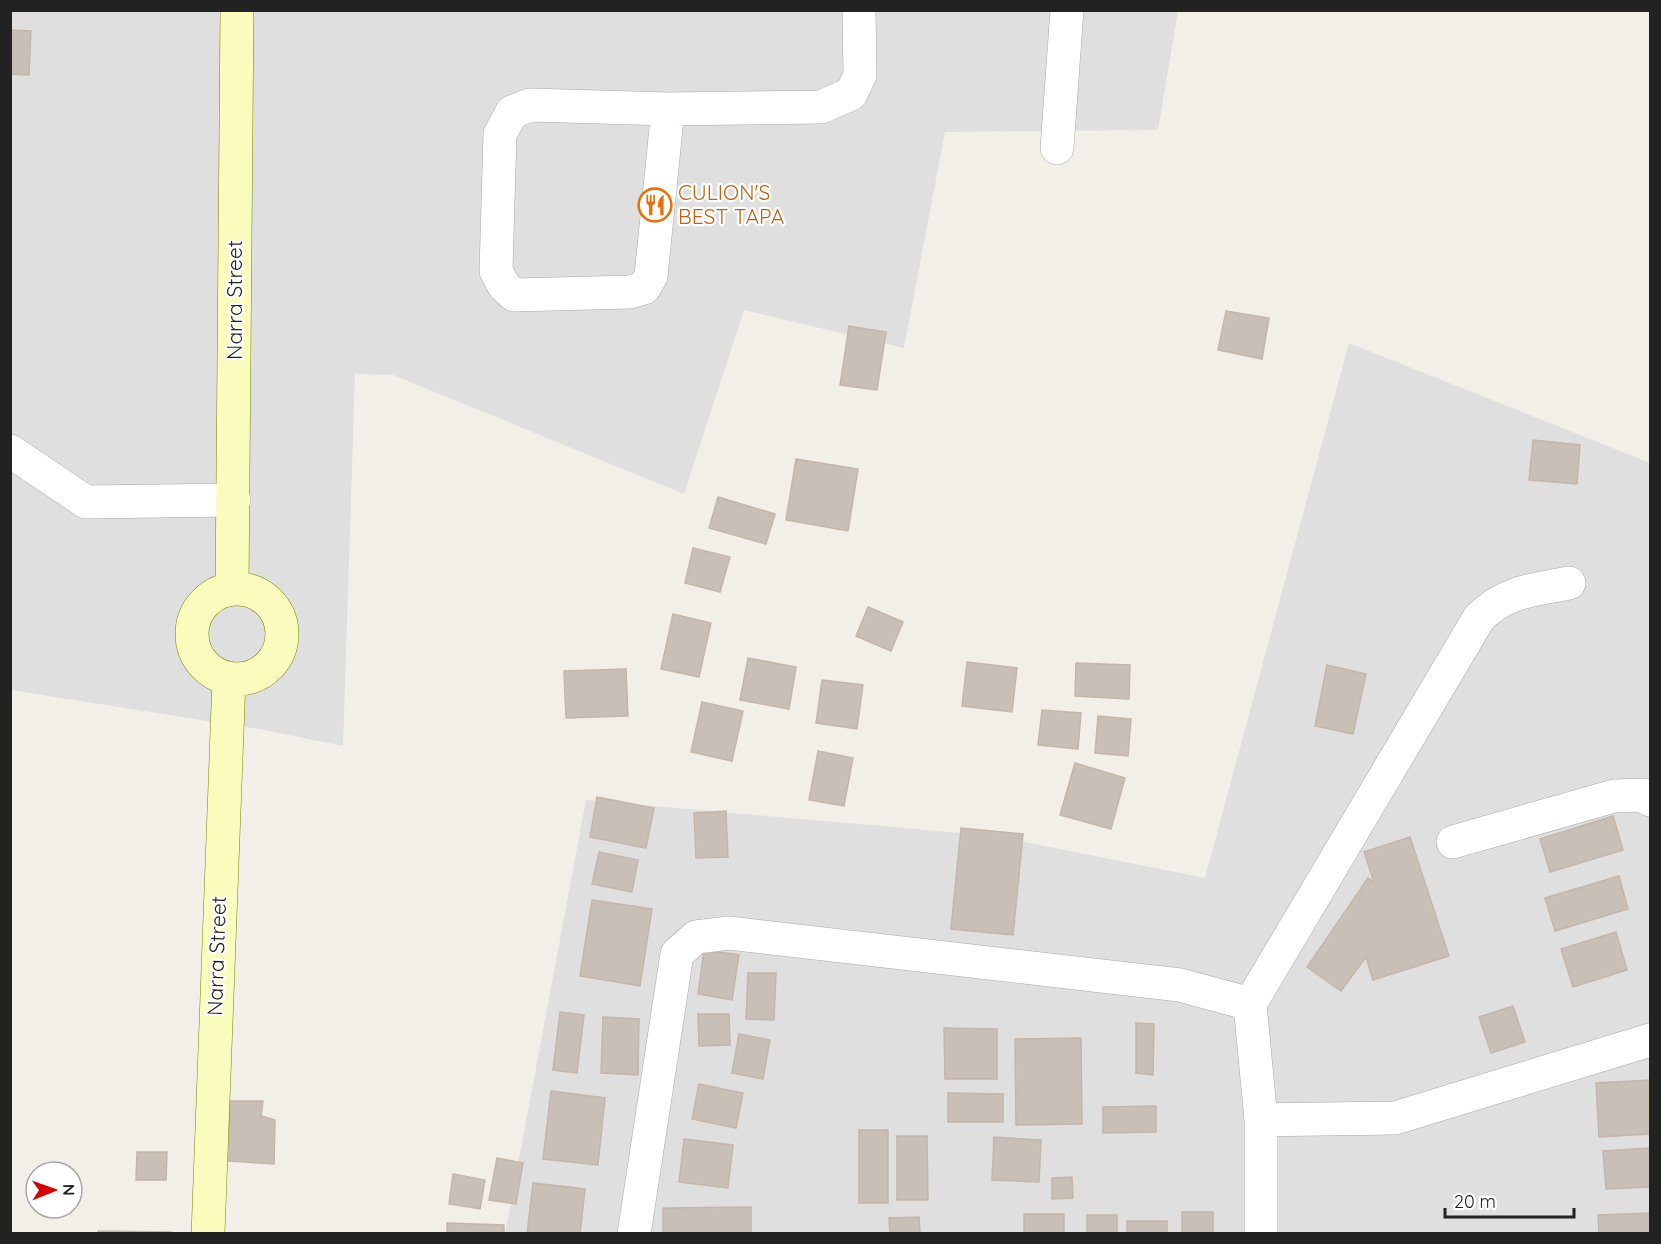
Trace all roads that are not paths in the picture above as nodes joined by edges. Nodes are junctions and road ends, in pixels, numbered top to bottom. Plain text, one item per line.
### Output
1 (237, 10) edge
2 (859, 10) edge
3 (1067, 10) edge
4 (668, 109) junction
5 (1057, 148) dead end
6 (10, 451) edge
7 (234, 500) junction
8 (1569, 583) dead end
9 (231, 588) junction
10 (229, 679) junction
11 (1650, 800) edge
12 (1454, 842) dead end
13 (1250, 1004) junction
14 (1650, 1040) edge
15 (1261, 1120) junction
16 (208, 1233) edge
17 (634, 1233) edge
18 (1261, 1233) edge

1 - 7 street, Narra Street
2 - 4 street
3 - 5 street
4 - 4 street
6 - 7 street
7 - 9 street, Narra Street
8 - 13 street
9 - 10 street
9 - 10 street
10 - 16 street, Narra Street
11 - 12 street
13 - 15 street
13 - 17 street
14 - 15 street
15 - 18 street

